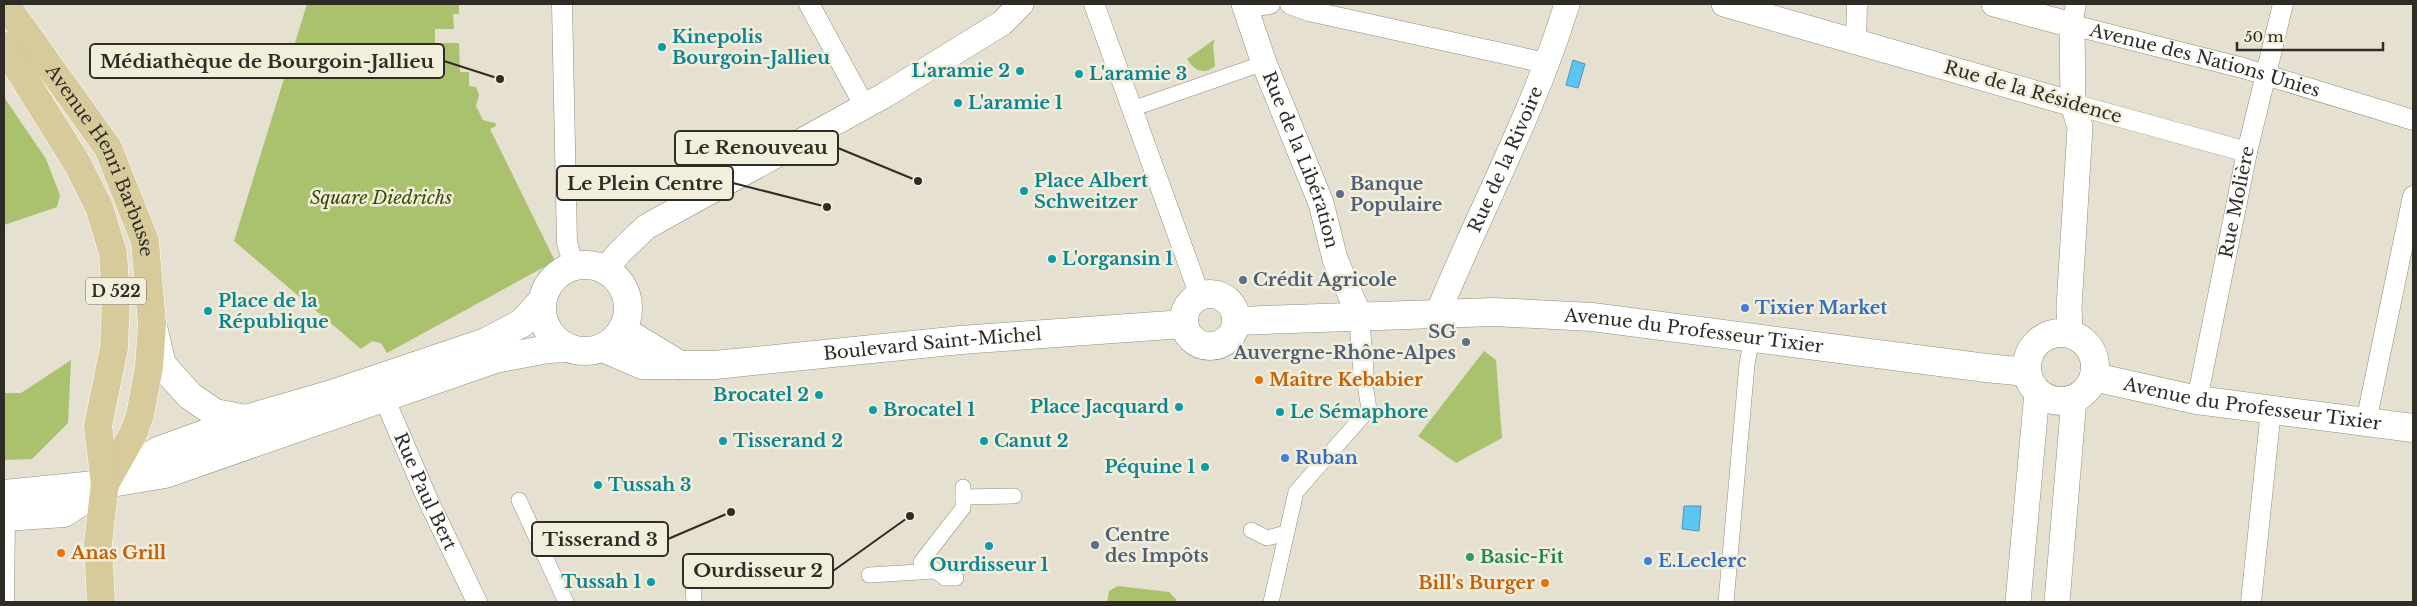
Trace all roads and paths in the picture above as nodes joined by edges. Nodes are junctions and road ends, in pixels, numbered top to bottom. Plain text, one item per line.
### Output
1 (5, 4) edge
2 (562, 4) edge
3 (809, 4) edge
4 (1021, 4) edge
5 (1094, 4) edge
6 (1270, 4) edge
7 (1290, 4) edge
8 (1567, 4) edge
9 (1724, 4) edge
10 (1857, 4) edge
11 (1994, 4) edge
12 (2283, 4) edge
13 (1245, 6) edge
14 (2074, 14) edge
15 (1856, 42) junction
16 (4, 46) edge
17 (1264, 63) junction
18 (1546, 63) junction
19 (2264, 76) junction
20 (2073, 104) junction
21 (864, 105) junction
22 (1132, 109) junction
23 (2413, 120) edge
24 (2247, 152) junction
25 (2413, 196) edge
26 (574, 266) junction
27 (606, 270) junction
28 (1200, 296) junction
29 (541, 302) junction
30 (1438, 313) junction
31 (1359, 315) junction
32 (1237, 321) junction
33 (152, 324) junction
34 (1184, 324) junction
35 (2063, 333) junction
36 (1752, 336) junction
37 (613, 339) junction
38 (568, 348) junction
39 (2094, 377) junction
40 (1364, 378) joint
41 (2032, 382) junction
42 (380, 389) junction
43 (2074, 399) junction
44 (2197, 400) junction
45 (2271, 410) junction
46 (246, 419) junction
47 (2366, 422) junction
48 (2413, 428) edge
49 (105, 484) junction
50 (1014, 496) dead end
51 (519, 500) dead end
52 (4, 523) edge
53 (2025, 525) junction
54 (2063, 528) junction
55 (1252, 530) dead end
56 (1286, 534) junction
57 (792, 561) dead end
58 (936, 571) junction
59 (869, 575) dead end
60 (956, 578) dead end
61 (4, 602) edge
62 (100, 602) edge
63 (477, 602) edge
64 (566, 602) edge
65 (694, 602) edge
66 (1271, 602) edge
67 (1726, 602) edge
68 (2018, 602) edge
69 (2057, 602) edge
70 (2251, 602) edge

1 - 33 main road, Avenue Henri Barbusse / D 522
2 - 26 street
3 - 21 street
4 - 21 street
5 - 22 street
6 - 13 street
7 - 18 street
8 - 18 street, Rue de la Rivoire
9 - 15 street, Rue de la Résidence
10 - 15 street
11 - 14 street, Avenue des Nations Unies
12 - 19 street, Rue Molière
13 - 17 street, Rue de la Libération
14 - 19 street, Avenue des Nations Unies
14 - 20 street
15 - 20 street, Rue de la Résidence
16 - 49 main road, Avenue Henri Barbusse / D 522
17 - 22 street
17 - 31 street, Rue de la Libération
18 - 30 street, Rue de la Rivoire
19 - 23 street, Avenue des Nations Unies
19 - 24 street, Rue Molière
20 - 24 street, Rue de la Résidence
20 - 35 street
21 - 27 street
22 - 28 street
24 - 44 street, Rue Molière
25 - 47 street
26 - 27 main road
26 - 29 main road
27 - 37 main road
28 - 32 main road
28 - 34 main road
29 - 38 main road
29 - 42 main road
30 - 31 main road, Avenue du Professeur Tixier
30 - 36 main road, Avenue du Professeur Tixier
31 - 32 main road, Avenue du Professeur Tixier
31 - 40 street
32 - 34 main road
33 - 46 main road
33 - 49 main road, Avenue Henri Barbusse / D 522
34 - 37 main road, Boulevard Saint-Michel
35 - 39 main road
35 - 41 main road
36 - 41 main road, Avenue du Professeur Tixier
36 - 67 street
37 - 38 main road
38 - 42 main road
39 - 43 main road
39 - 44 main road, Avenue du Professeur Tixier
40 - 56 street
41 - 43 main road
41 - 53 street
42 - 46 main road
42 - 49 main road
42 - 63 street, Rue Paul Bert
43 - 54 street
44 - 45 main road, Avenue du Professeur Tixier
45 - 47 main road, Avenue du Professeur Tixier
45 - 70 street
46 - 49 main road
47 - 48 main road, Avenue du Professeur Tixier
49 - 52 main road
49 - 62 main road, D 522
50 - 58 street
51 - 64 street
52 - 61 street
53 - 54 street
53 - 68 street
54 - 69 street
55 - 56 street
56 - 66 street
57 - 65 street
58 - 59 street
58 - 60 street

